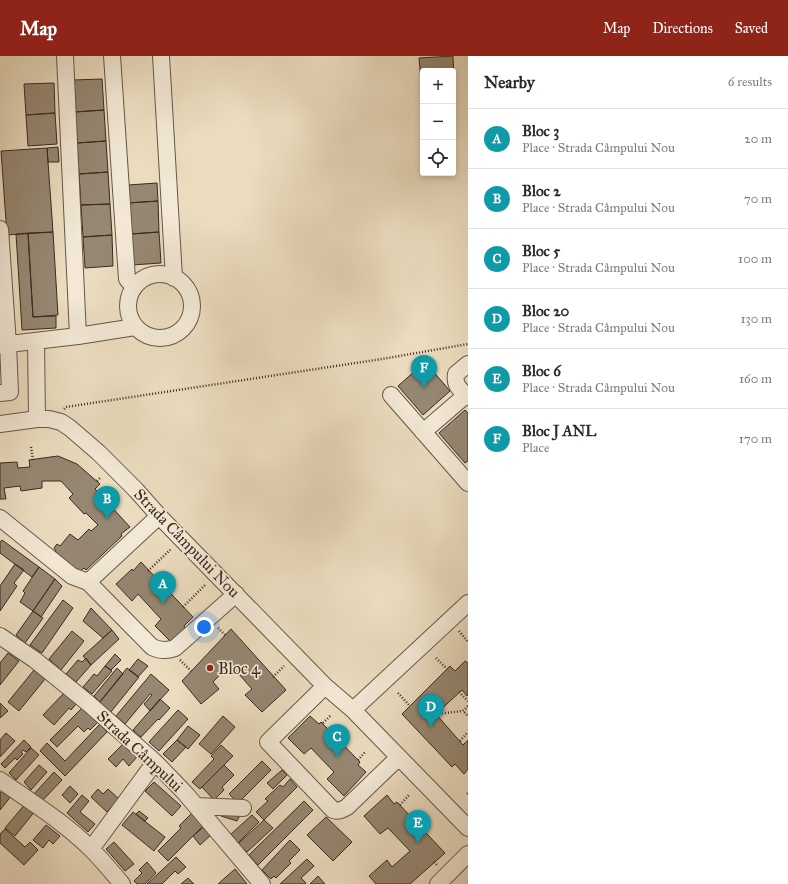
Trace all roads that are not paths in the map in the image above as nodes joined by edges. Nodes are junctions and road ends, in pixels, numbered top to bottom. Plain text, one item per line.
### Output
1 (65, 56) edge
2 (112, 56) edge
3 (161, 56) edge
4 (0, 229) edge
5 (174, 278) junction
6 (134, 287) junction
7 (136, 327) junction
8 (78, 336) junction
9 (36, 341) junction
10 (4, 345) edge
11 (468, 364) edge
12 (0, 393) edge
13 (391, 395) dead end
14 (467, 396) edge
15 (43, 419) junction
16 (0, 424) edge
17 (423, 432) junction
18 (466, 476) edge
19 (159, 516) junction
20 (0, 518) edge
21 (88, 582) junction
22 (236, 594) junction
23 (468, 603) edge
24 (0, 636) edge
25 (325, 686) junction
26 (353, 710) junction
27 (399, 757) junction
28 (155, 762) junction
29 (0, 780) edge
30 (196, 806) junction
31 (243, 808) dead end
32 (468, 828) edge
33 (91, 849) junction
34 (468, 854) edge
35 (122, 884) edge
36 (262, 884) edge
37 (438, 884) edge

1 - 8 street
2 - 6 street
3 - 5 street
4 - 10 street
5 - 6 street
5 - 7 street
6 - 7 street
7 - 8 street
8 - 9 street
9 - 10 street
9 - 15 street
10 - 12 street
11 - 14 street
13 - 17 street
14 - 17 street
15 - 16 street
15 - 19 street, Strada Câmpului Nou
17 - 18 street
19 - 21 street
19 - 22 street, Strada Câmpului Nou
20 - 21 street
21 - 22 street
22 - 25 street, Strada Câmpului Nou
23 - 26 street
24 - 28 street, Strada Câmpului
25 - 26 street, Strada Câmpului Nou
25 - 27 street
26 - 27 street, Strada Câmpului Nou
27 - 32 street, Strada Câmpului Nou
28 - 30 street, Strada Câmpului
28 - 33 street
29 - 33 street
30 - 31 street
30 - 36 street, Strada Câmpului
33 - 35 street
34 - 37 street

